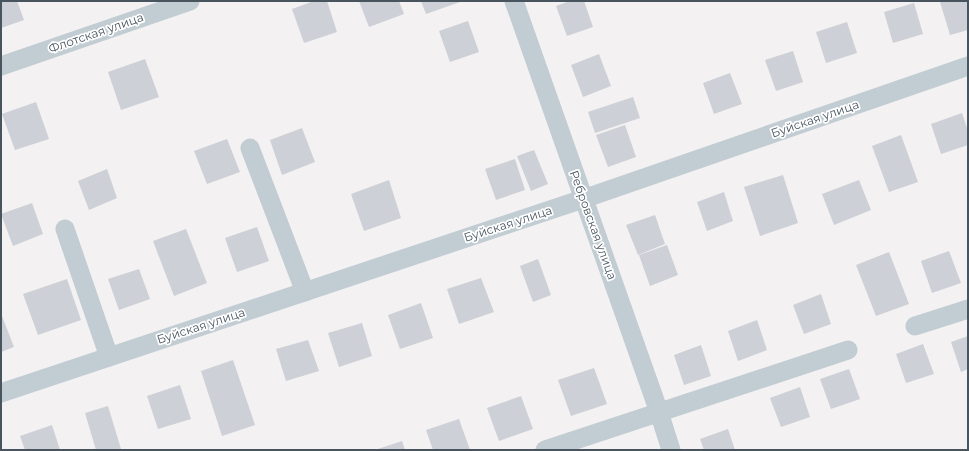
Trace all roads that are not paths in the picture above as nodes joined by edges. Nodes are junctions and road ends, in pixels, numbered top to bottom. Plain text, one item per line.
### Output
1 (190, 1) edge
2 (514, 1) edge
3 (1, 66) edge
4 (968, 66) edge
5 (250, 148) dead end
6 (583, 199) junction
7 (65, 229) dead end
8 (305, 292) junction
9 (968, 309) edge
10 (915, 326) dead end
11 (848, 350) dead end
12 (109, 357) junction
13 (1, 393) edge
14 (659, 412) junction
15 (545, 450) edge
16 (671, 450) edge

1 - 3 street, Флотская улица
2 - 6 street, Ребровская улица
4 - 6 street, Буйская улица
5 - 8 street
6 - 8 street, Буйская улица
6 - 14 street, Ребровская улица
7 - 12 street
8 - 12 street, Буйская улица
9 - 10 street
11 - 14 street
12 - 13 street, Буйская улица
14 - 15 street
14 - 16 street, Ребровская улица

